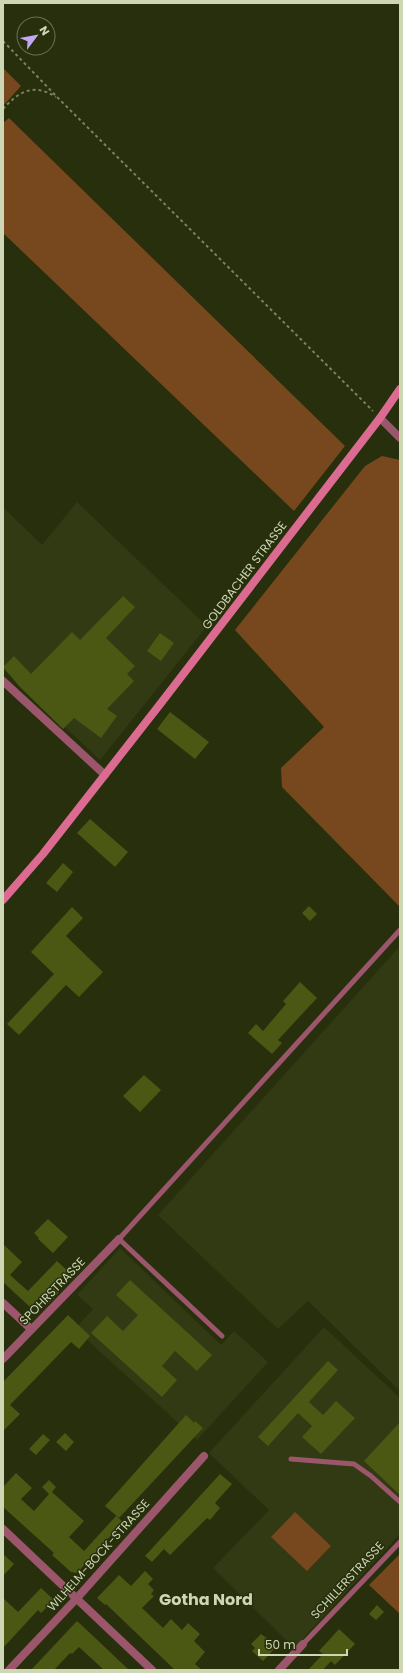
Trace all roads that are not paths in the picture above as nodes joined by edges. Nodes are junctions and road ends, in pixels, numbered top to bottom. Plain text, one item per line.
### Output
1 (400, 389) edge
2 (380, 418) junction
3 (400, 438) edge
4 (3, 681) edge
5 (105, 775) junction
6 (3, 900) edge
7 (400, 930) edge
8 (119, 1239) junction
9 (3, 1302) edge
10 (31, 1329) junction
11 (222, 1336) dead end
12 (3, 1359) edge
13 (204, 1456) dead end
14 (291, 1459) dead end
15 (400, 1502) edge
16 (3, 1529) edge
17 (400, 1542) edge
18 (77, 1598) junction
19 (303, 1644) joint
20 (9, 1670) edge
21 (152, 1670) edge
22 (279, 1670) edge

1 - 2 main road, GOLDBACHER STRASSE
2 - 3 street
2 - 5 main road, GOLDBACHER STRASSE
4 - 5 street
5 - 6 main road, GOLDBACHER STRASSE
7 - 8 lane
8 - 10 street, SPOHRSTRASSE
8 - 11 lane
9 - 10 street
10 - 12 street, SPOHRSTRASSE
13 - 18 street, WILHELM-BOCK-STRASSE
14 - 15 lane
16 - 18 street
17 - 19 lane, SCHILLERSTRASSE
18 - 20 street, WILHELM-BOCK-STRASSE
18 - 21 street
19 - 22 street, SCHILLERSTRASSE

